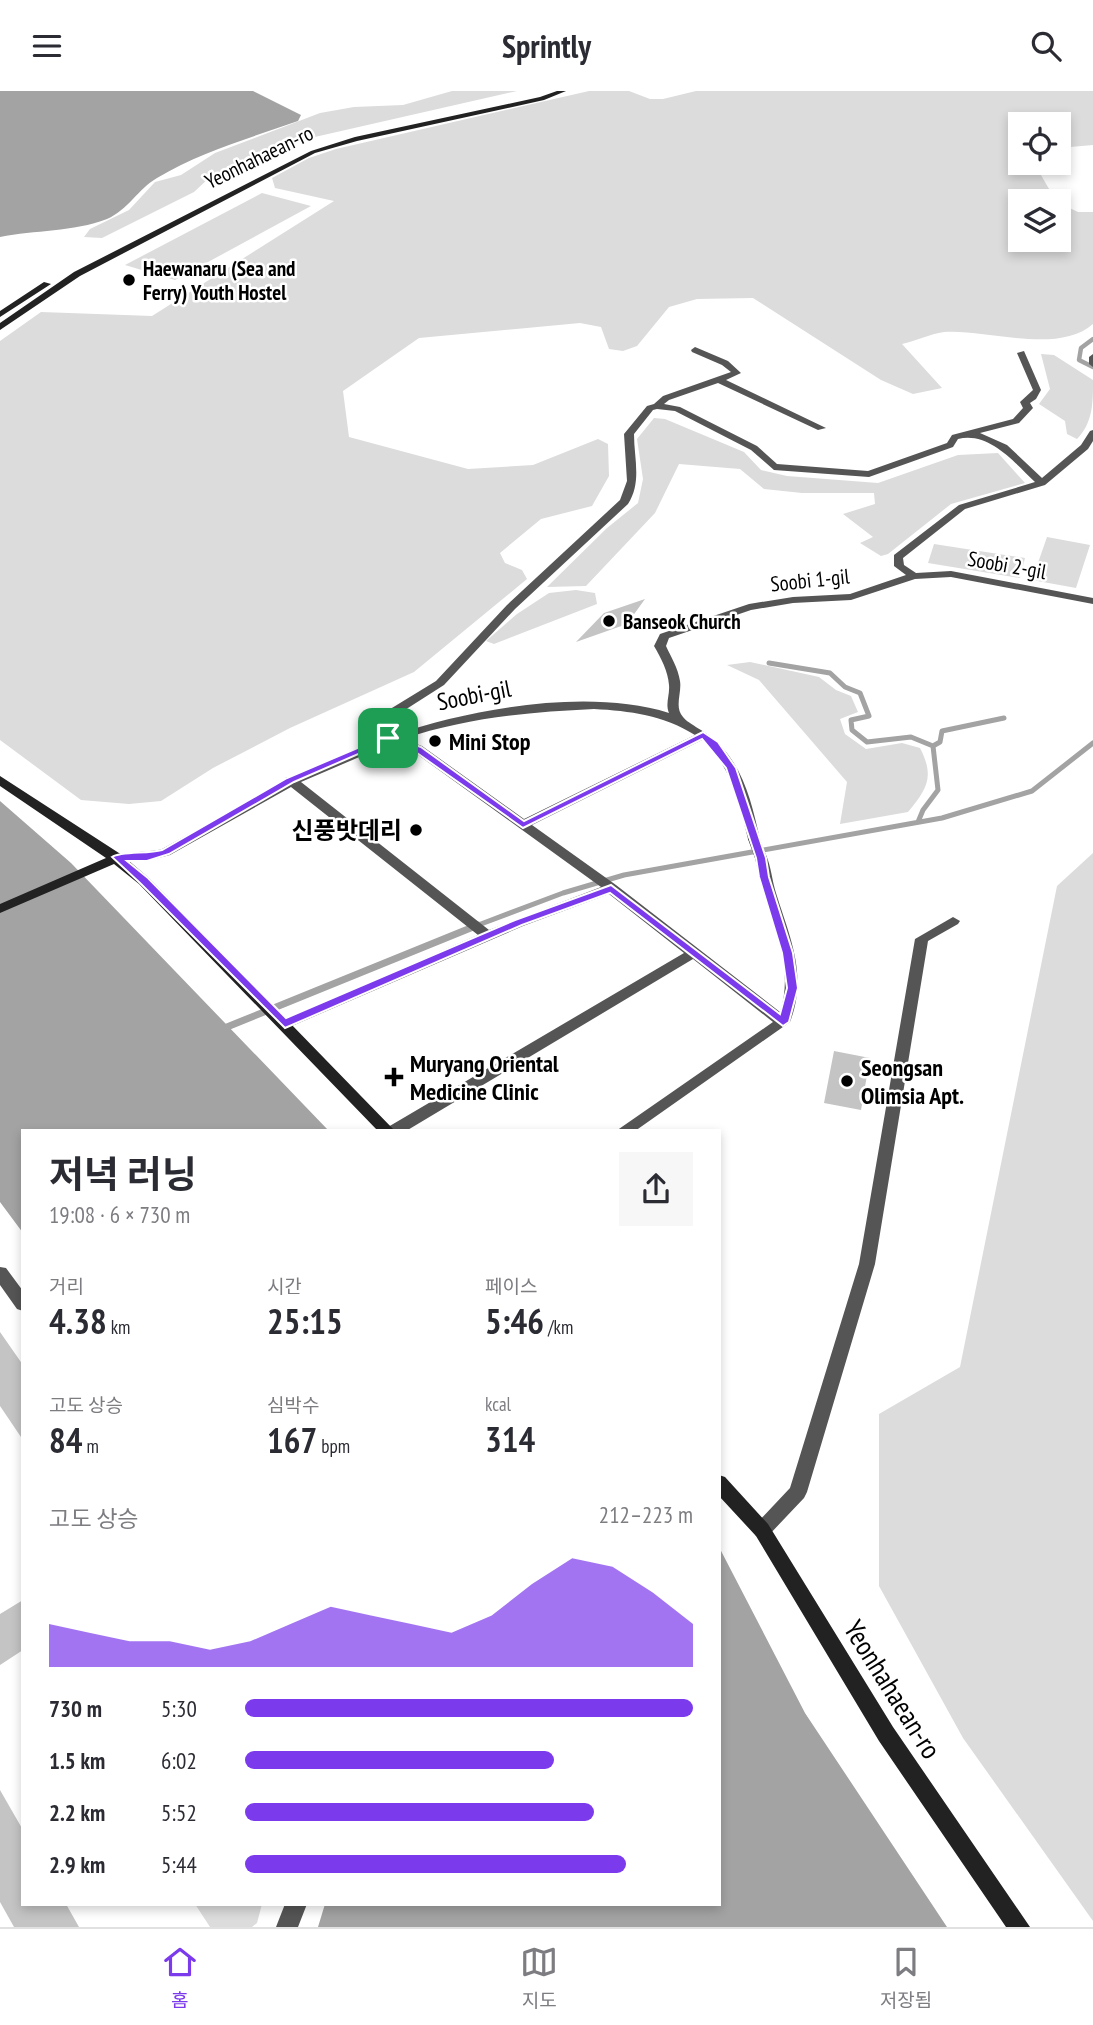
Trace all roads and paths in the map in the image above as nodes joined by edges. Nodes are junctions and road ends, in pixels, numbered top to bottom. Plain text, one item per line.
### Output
1 (547, 91) edge
2 (563, 91) edge
3 (0, 315) edge
4 (0, 327) edge
5 (695, 350) dead end
6 (1021, 353) dead end
7 (719, 380) junction
8 (657, 406) junction
9 (821, 428) dead end
10 (971, 433) junction
11 (1093, 433) edge
12 (1042, 482) junction
13 (914, 576) junction
14 (1093, 601) edge
15 (678, 720) junction
16 (703, 734) junction
17 (388, 738) junction
18 (0, 780) edge
19 (290, 780) junction
20 (523, 825) junction
21 (117, 857) junction
22 (611, 888) junction
23 (0, 909) edge
24 (953, 921) dead end
25 (488, 936) junction
26 (694, 953) junction
27 (783, 1022) junction
28 (285, 1024) junction
29 (389, 1129) edge
30 (394, 1129) edge
31 (626, 1129) edge
32 (0, 1273) edge
33 (12, 1297) edge
34 (721, 1485) edge
35 (762, 1531) junction
36 (295, 1906) edge
37 (287, 1927) edge
38 (1019, 1927) edge

1 - 3 street, Yeonhahaean-ro
2 - 4 street, Yeonhahaean-ro
5 - 7 street
6 - 10 street
7 - 8 street
7 - 9 street
8 - 10 street
8 - 17 street
10 - 12 street
11 - 12 street
12 - 13 street
13 - 14 street, Soobi 2-gil
13 - 15 street, Soobi 1-gil
15 - 16 street, Soobi-gil
15 - 17 street, Soobi-gil
16 - 20 street
16 - 27 street, Soobi-gil
17 - 19 street, Soobi-gil
17 - 20 street
18 - 21 street
19 - 21 street, Soobi-gil
19 - 25 street
20 - 22 street
21 - 23 street
21 - 28 street
22 - 25 street
22 - 26 street
24 - 35 street
25 - 28 street
26 - 27 street
26 - 30 street
27 - 31 street
28 - 29 street
32 - 33 street
34 - 35 street, Yeonhahaean-ro
35 - 38 street, Yeonhahaean-ro
36 - 37 street

